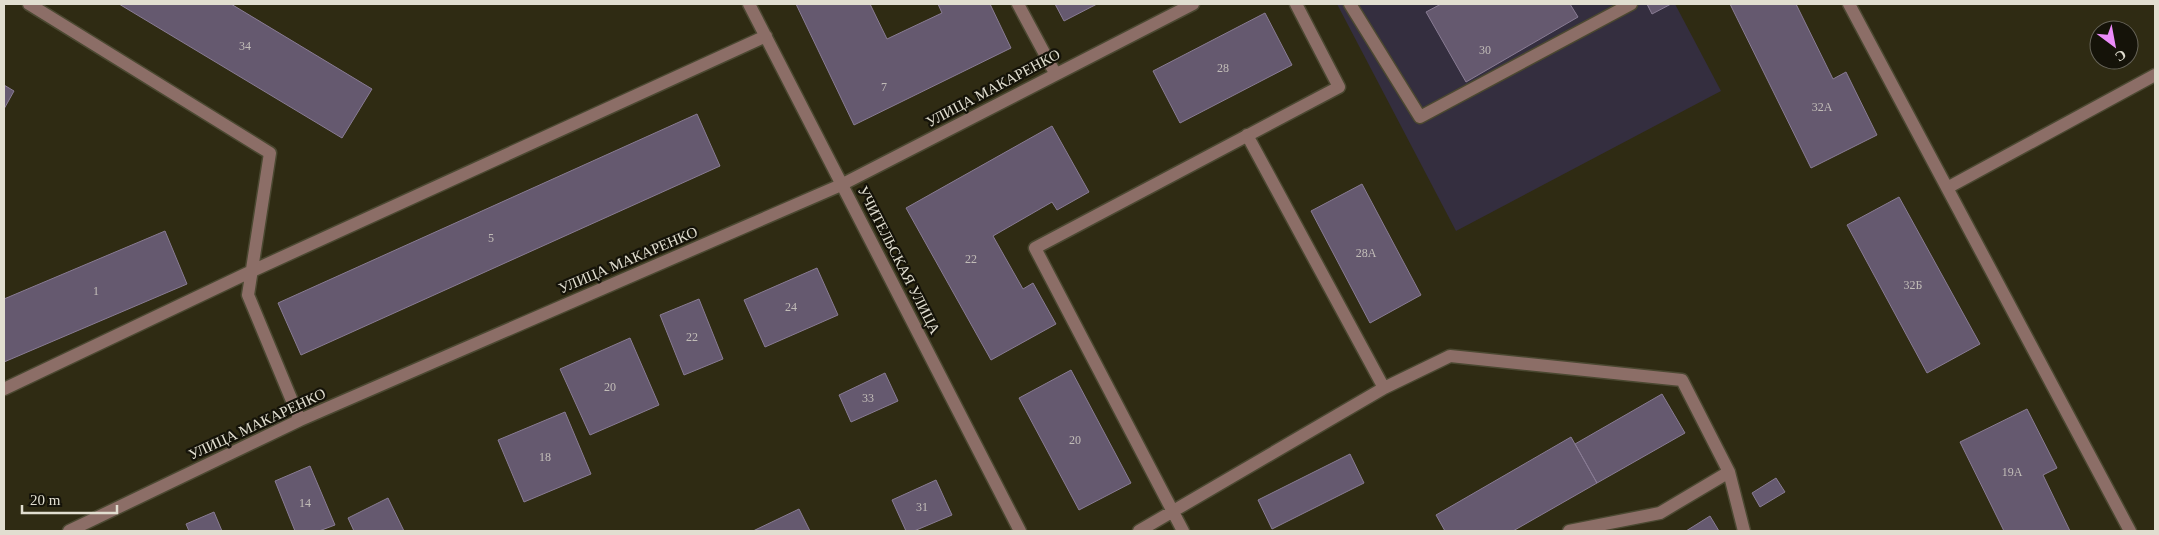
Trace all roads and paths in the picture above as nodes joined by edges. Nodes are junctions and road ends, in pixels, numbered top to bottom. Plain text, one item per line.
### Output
1 (28, 4) edge
2 (749, 4) edge
3 (1018, 4) edge
4 (1192, 4) edge
5 (1296, 4) edge
6 (1350, 4) edge
7 (1631, 4) edge
8 (1849, 4) edge
9 (766, 36) junction
10 (1054, 73) junction
11 (2155, 75) edge
12 (1247, 135) junction
13 (841, 185) junction
14 (1947, 188) junction
15 (252, 271) junction
16 (1384, 388) junction
17 (4, 389) edge
18 (300, 420) junction
19 (1729, 472) junction
20 (1172, 511) junction
21 (69, 531) edge
22 (1020, 531) edge
23 (1138, 531) edge
24 (1183, 531) edge
25 (1569, 531) edge
26 (1744, 531) edge
27 (2130, 531) edge

1 - 15 street
2 - 9 street, УЧИТЕЛЬСКАЯ УЛИЦА
3 - 10 street
4 - 10 street, УЛИЦА МАКАРЕНКО
5 - 12 street
6 - 7 street
8 - 14 street
9 - 13 street, УЧИТЕЛЬСКАЯ УЛИЦА
9 - 15 street
10 - 13 street, УЛИЦА МАКАРЕНКО
11 - 14 street
12 - 16 street
12 - 20 street
13 - 18 street, УЛИЦА МАКАРЕНКО
13 - 22 street, УЧИТЕЛЬСКАЯ УЛИЦА
14 - 27 street
15 - 17 street
15 - 18 street
16 - 19 street
16 - 20 street
18 - 21 street, УЛИЦА МАКАРЕНКО
19 - 25 street
19 - 26 street
20 - 23 street
20 - 24 street

